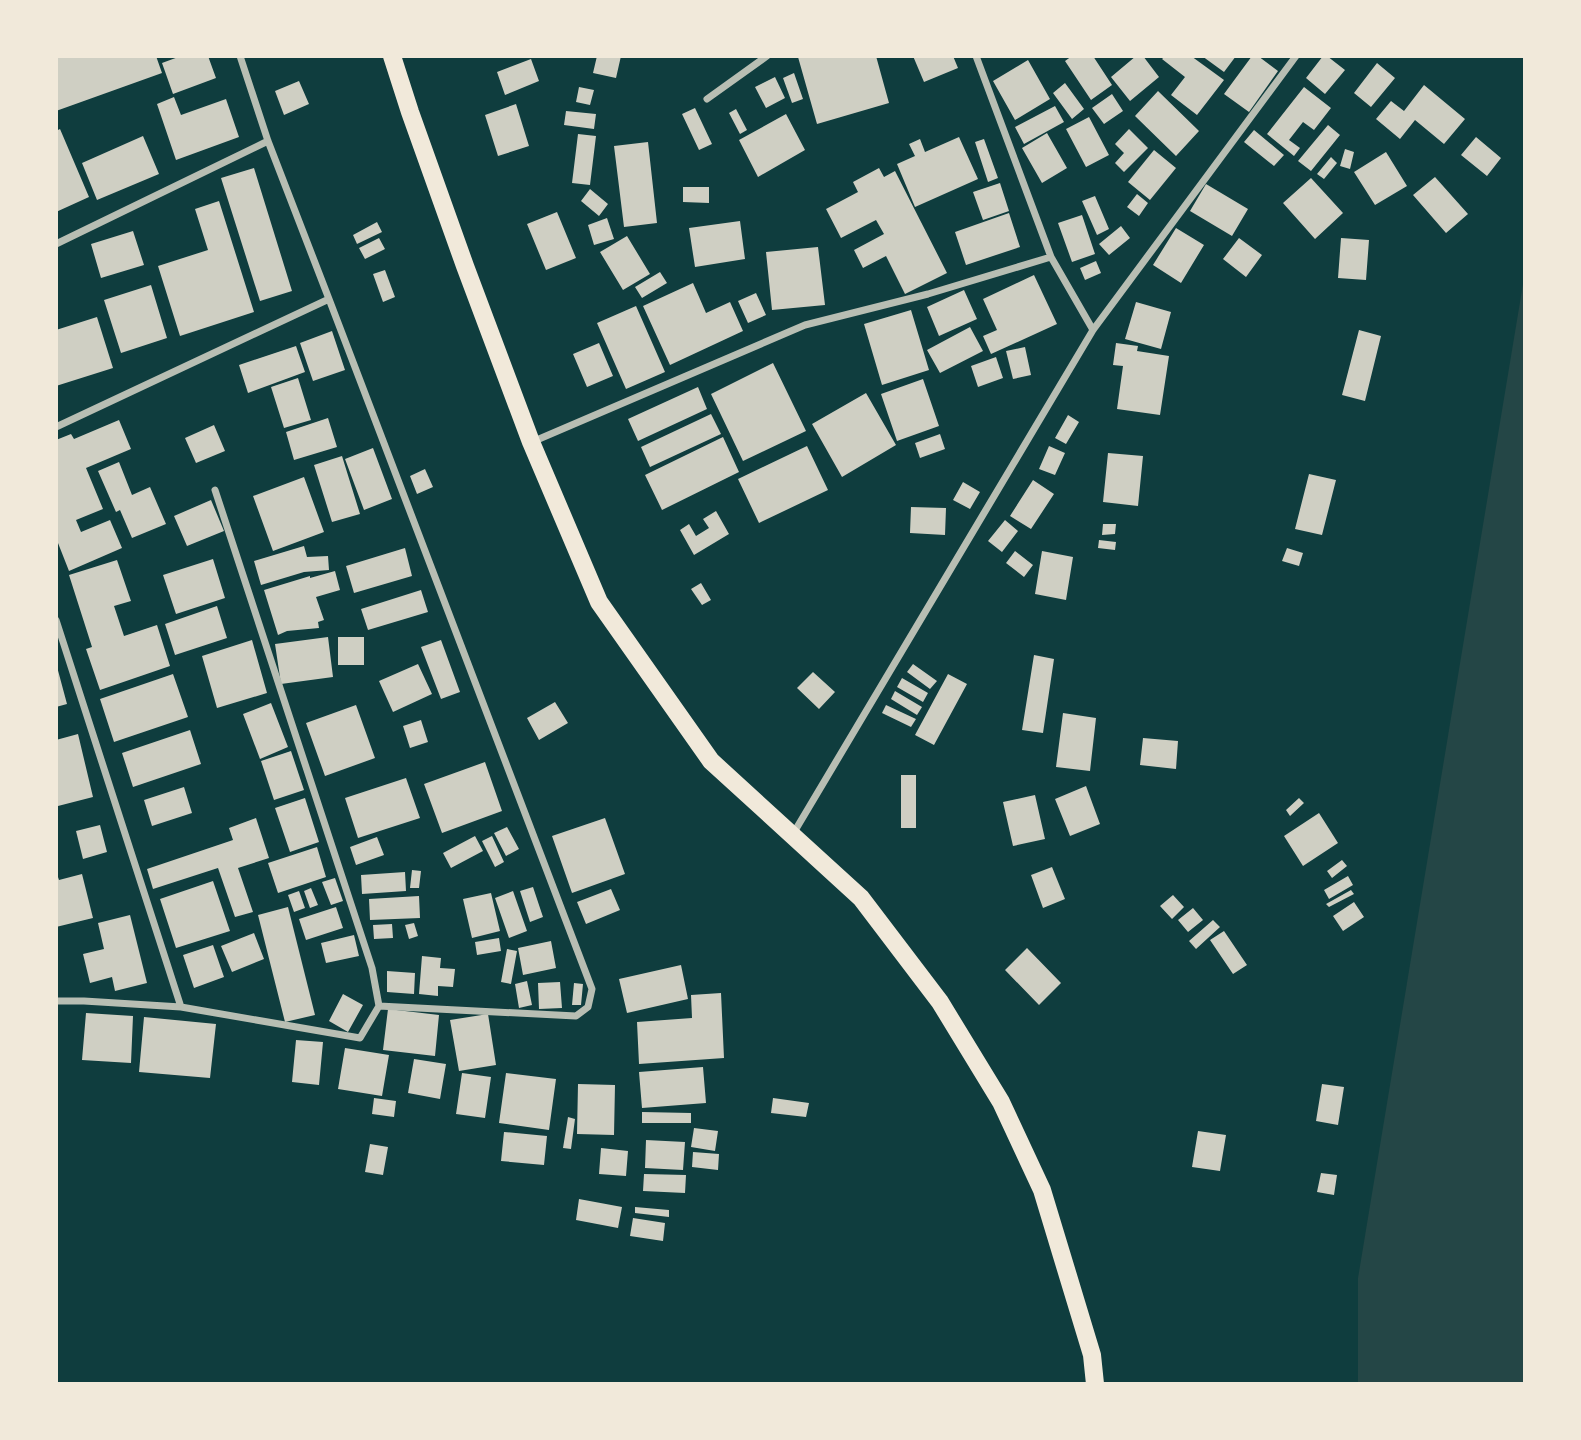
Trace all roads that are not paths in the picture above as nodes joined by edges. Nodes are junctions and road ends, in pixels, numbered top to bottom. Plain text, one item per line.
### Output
1 (240, 56) edge
2 (392, 56) edge
3 (767, 56) edge
4 (976, 56) edge
5 (1296, 56) edge
6 (707, 99) dead end
7 (268, 141) junction
8 (56, 244) edge
9 (1051, 257) junction
10 (330, 299) junction
11 (1093, 330) junction
12 (56, 427) edge
13 (531, 442) junction
14 (215, 490) dead end
15 (56, 620) edge
16 (792, 835) junction
17 (56, 1001) edge
18 (379, 1006) junction
19 (181, 1007) junction
20 (1096, 1384) edge

1 - 7 street
2 - 13 main road
3 - 6 street
4 - 9 street
5 - 11 street
7 - 8 street
7 - 10 street
9 - 11 street
9 - 13 street
10 - 12 street
10 - 18 street
11 - 16 street
13 - 16 main road
14 - 18 street
15 - 19 street
16 - 20 main road
17 - 19 street
18 - 19 street

